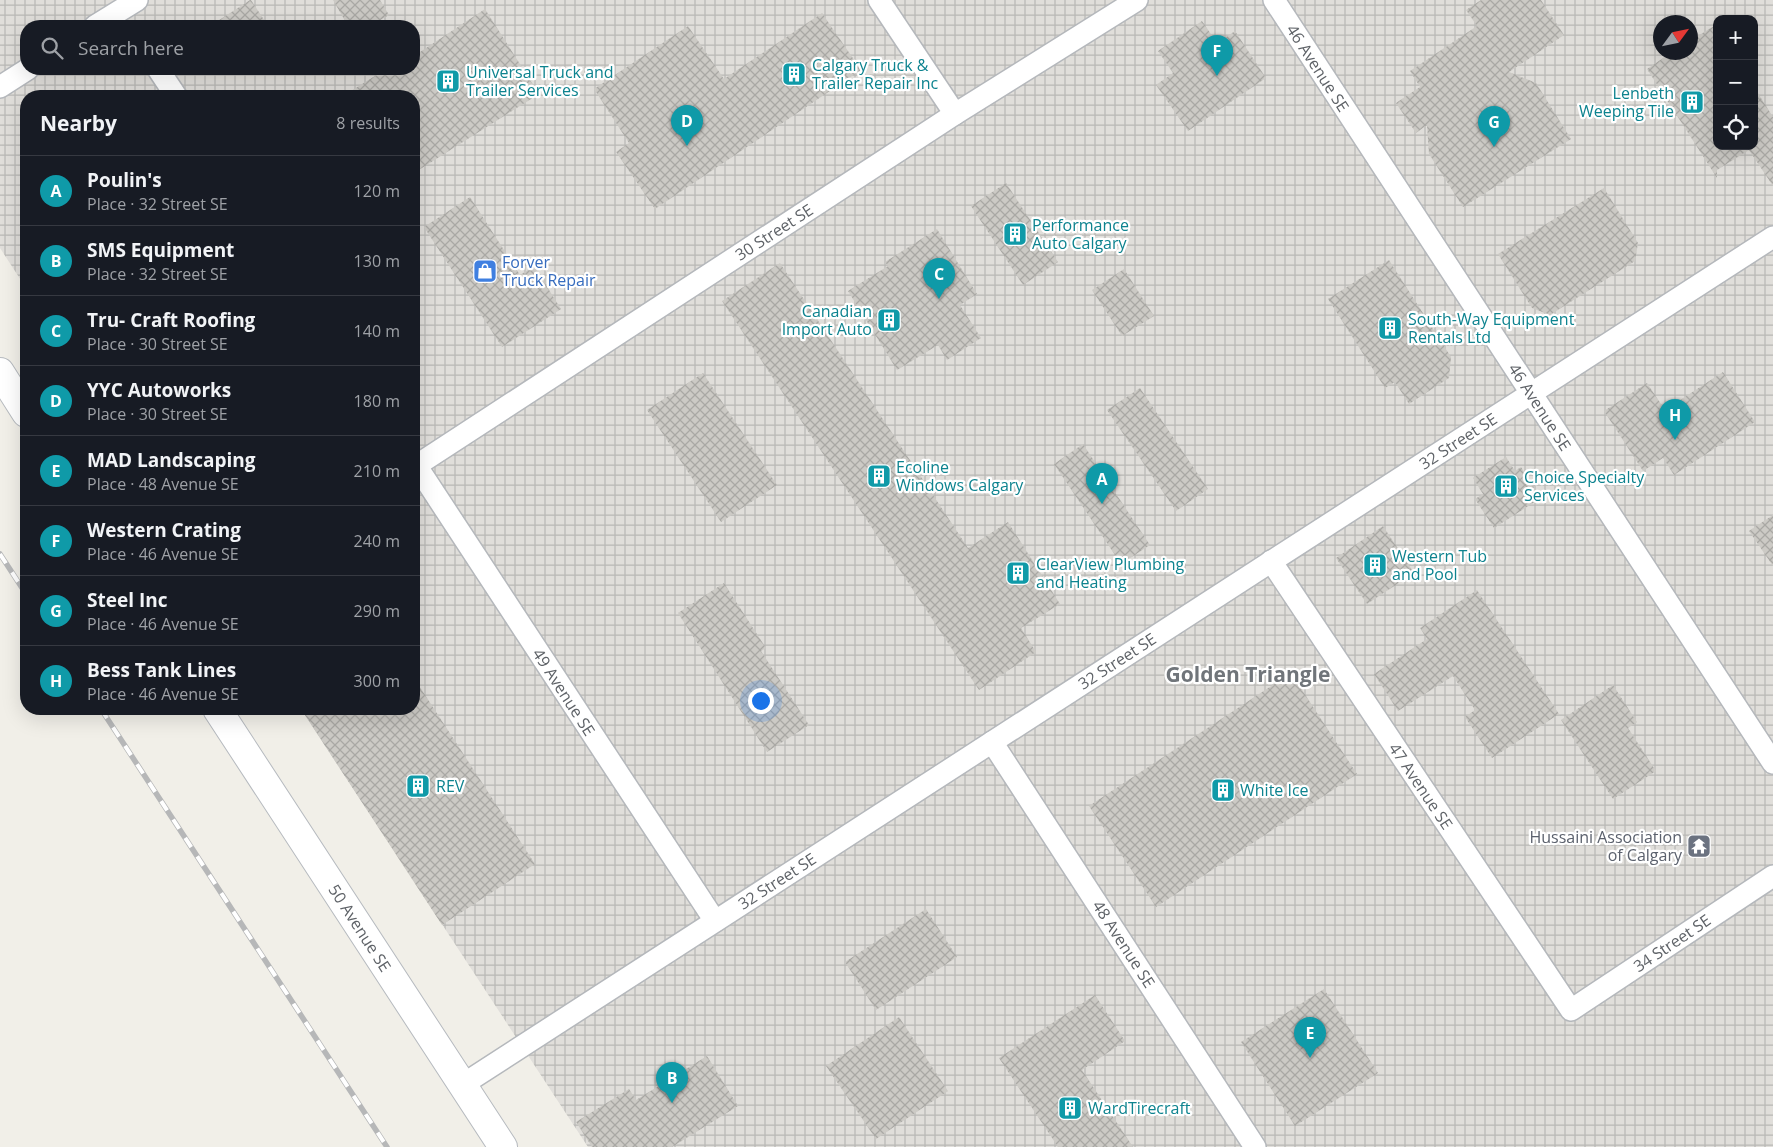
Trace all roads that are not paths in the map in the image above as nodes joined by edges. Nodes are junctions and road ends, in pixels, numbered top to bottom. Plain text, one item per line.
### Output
1 (879, 0) edge
2 (1137, 0) edge
3 (1274, 0) edge
4 (129, 12) edge
5 (110, 20) edge
6 (20, 74) edge
7 (162, 75) edge
8 (0, 87) edge
9 (172, 90) edge
10 (955, 114) junction
11 (1773, 237) edge
12 (0, 372) edge
13 (1531, 393) junction
14 (20, 404) edge
15 (420, 461) edge
16 (420, 474) edge
17 (1271, 561) junction
18 (221, 715) edge
19 (992, 742) junction
20 (1773, 763) edge
21 (1773, 876) edge
22 (714, 922) junction
23 (1571, 1010) joint
24 (462, 1085) junction
25 (503, 1147) edge
26 (1255, 1147) edge

1 - 10 street
2 - 10 street, 30 Street SE
3 - 13 street, 46 Avenue SE
4 - 5 street
6 - 8 street
7 - 9 street
10 - 15 street, 30 Street SE
11 - 13 street, 32 Street SE
12 - 14 street
13 - 17 street, 32 Street SE
13 - 20 street, 46 Avenue SE
16 - 22 street, 49 Avenue SE
17 - 19 street, 32 Street SE
17 - 23 street, 47 Avenue SE
18 - 24 street, 50 Avenue SE
19 - 22 street, 32 Street SE
19 - 26 street, 48 Avenue SE
21 - 23 street, 34 Street SE
22 - 24 street, 32 Street SE
24 - 25 street, 50 Avenue SE

